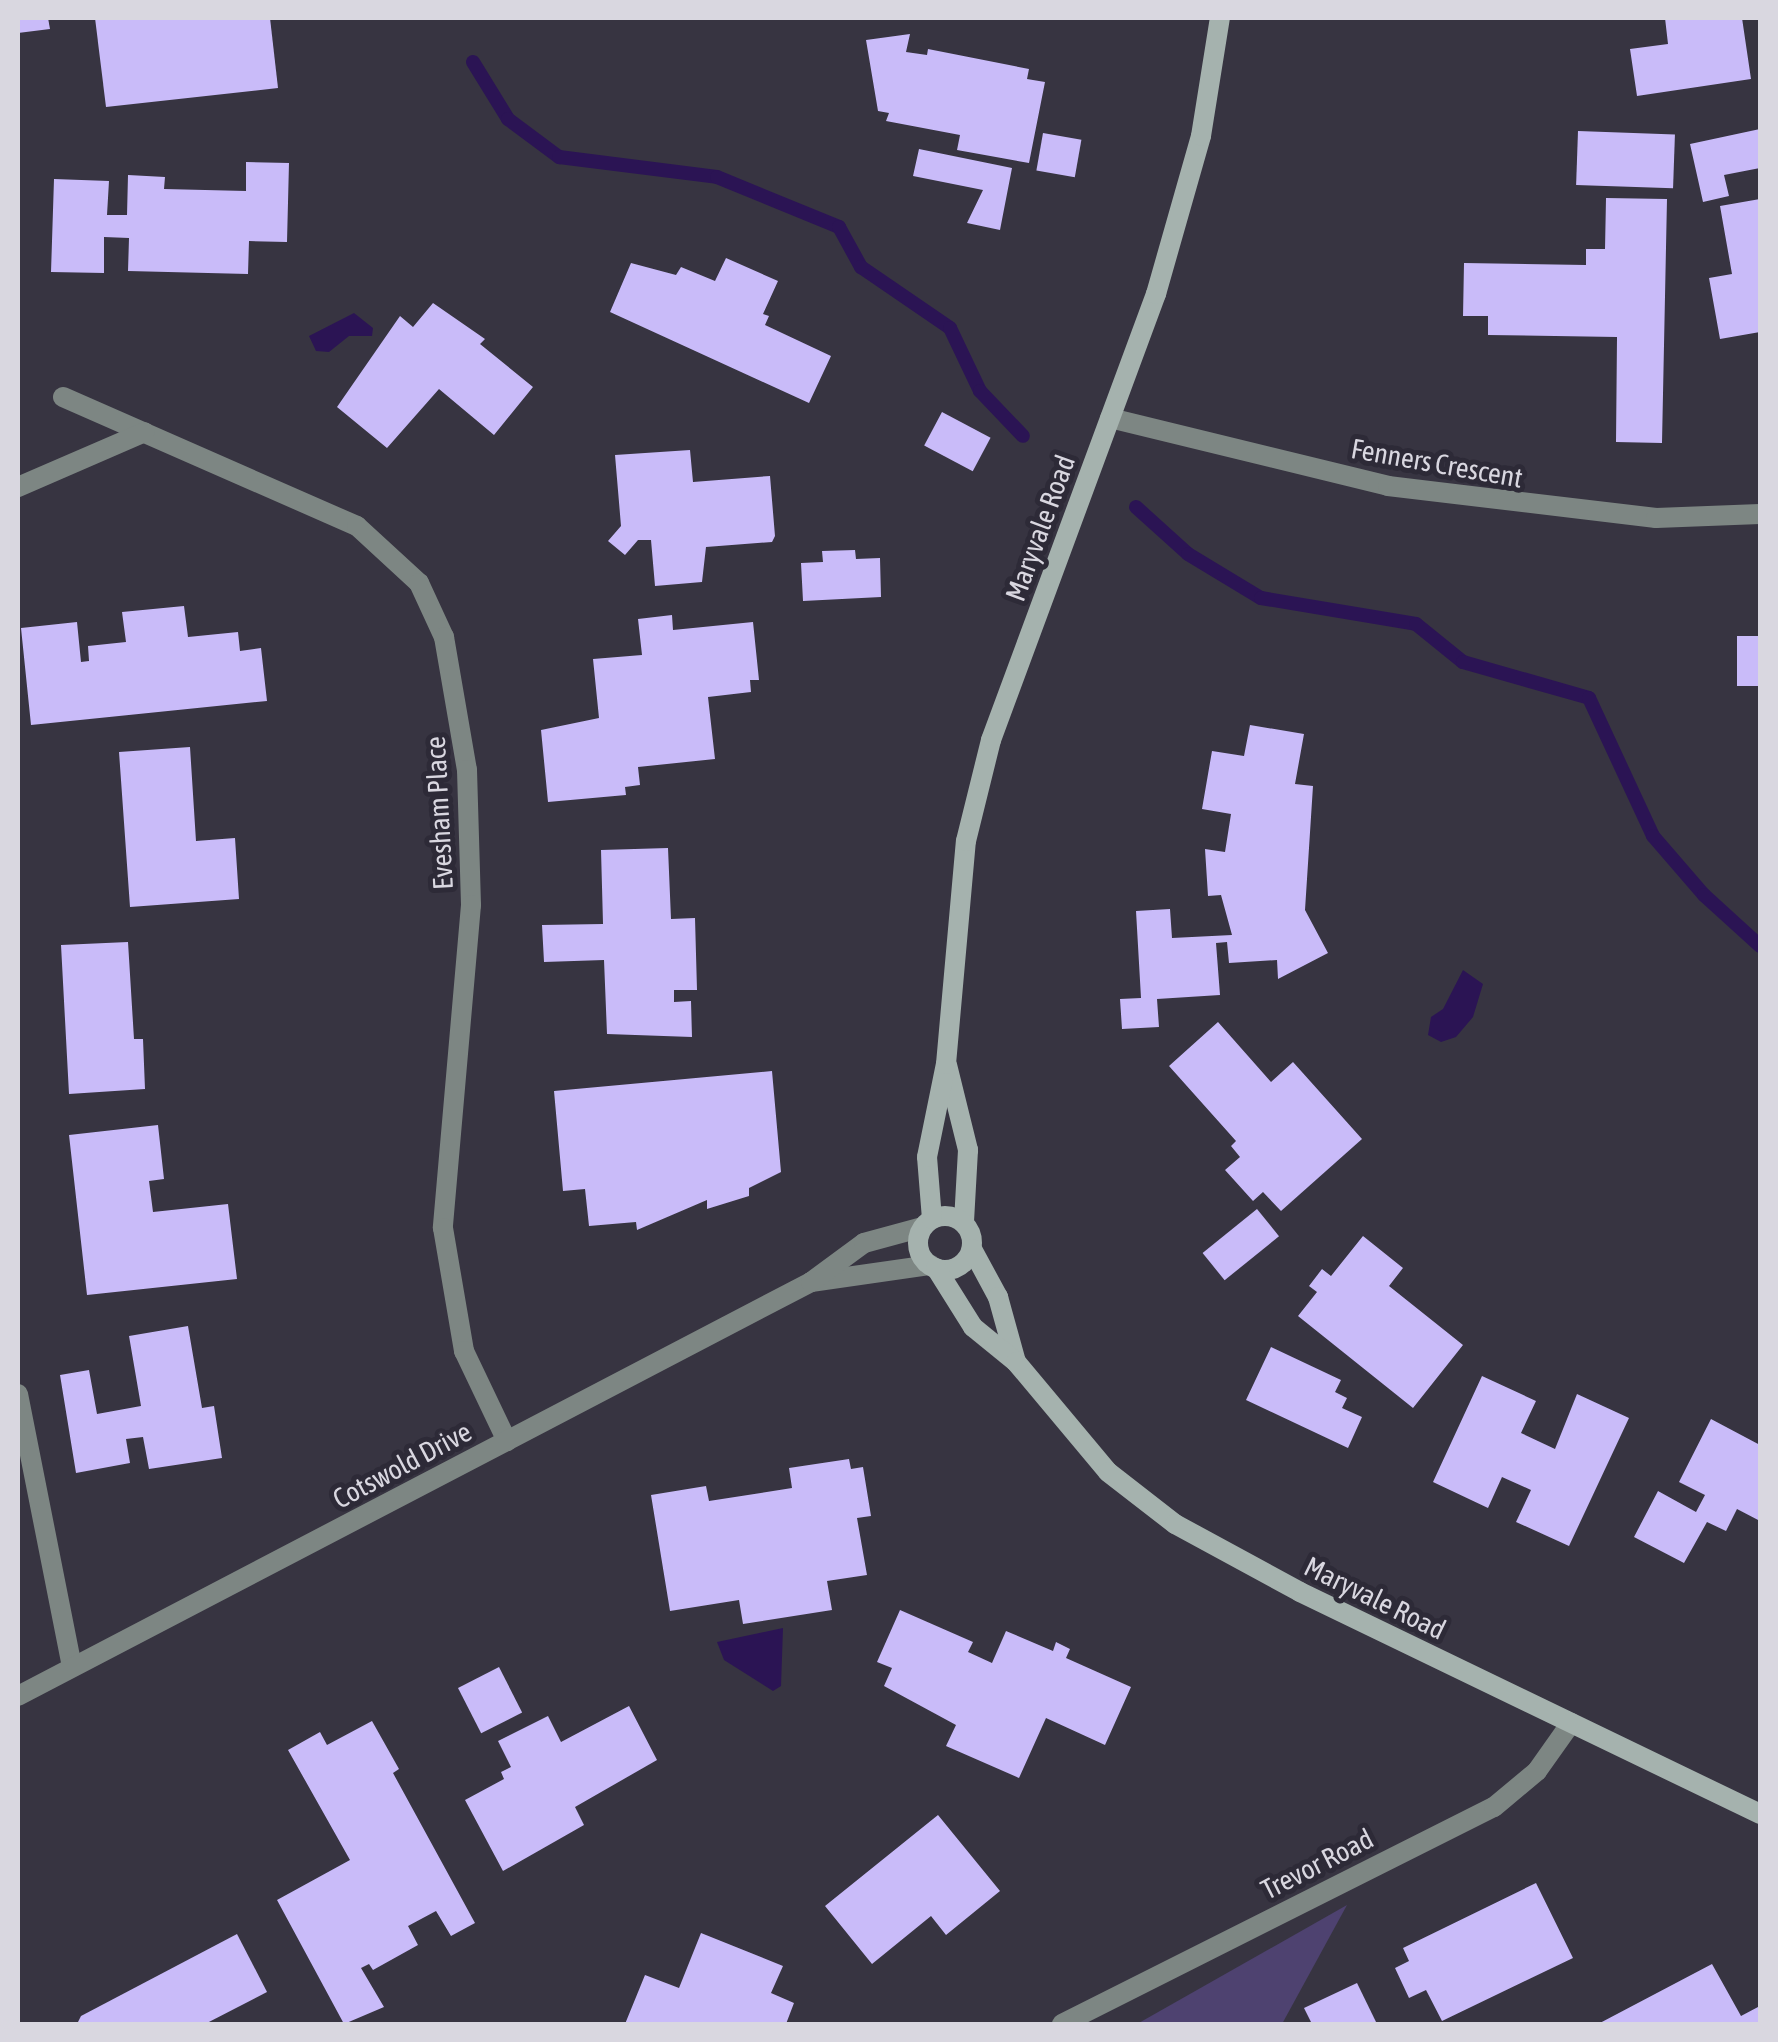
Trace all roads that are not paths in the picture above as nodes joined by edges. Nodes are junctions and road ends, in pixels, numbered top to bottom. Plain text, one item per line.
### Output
1 (1220, 18) edge
2 (63, 397) dead end
3 (1110, 418) junction
4 (145, 432) junction
5 (18, 487) edge
6 (1760, 514) edge
7 (946, 1064) junction
8 (964, 1222) junction
9 (928, 1223) junction
10 (972, 1249) junction
11 (934, 1267) junction
12 (811, 1282) junction
13 (1016, 1362) junction
14 (18, 1394) edge
15 (508, 1440) junction
16 (72, 1667) junction
17 (18, 1696) edge
18 (1571, 1723) junction
19 (1760, 1814) edge
20 (1062, 2024) edge

1 - 3 street, Maryvale Road
2 - 4 street, Evesham Place
3 - 6 street, Fenners Crescent
3 - 7 street, Maryvale Road
4 - 5 street
4 - 15 street, Evesham Place
7 - 8 street, Maryvale Road
7 - 9 street, Maryvale Road
8 - 9 street
8 - 10 street
9 - 11 street
9 - 12 street, Cotswold Drive
10 - 11 street
10 - 13 street, Maryvale Road
11 - 12 street, Cotswold Drive
11 - 13 street, Maryvale Road
12 - 15 street, Cotswold Drive
13 - 18 street, Maryvale Road
14 - 16 street
15 - 16 street, Cotswold Drive
16 - 17 street, Cotswold Drive
18 - 19 street, Maryvale Road
18 - 20 street, Trevor Road

